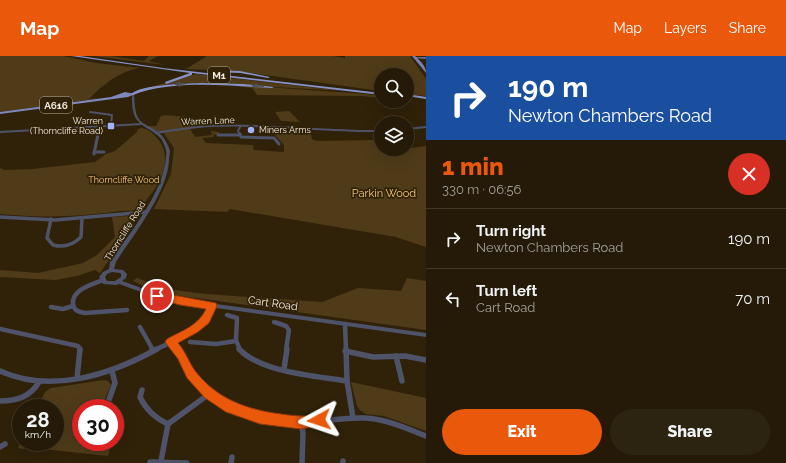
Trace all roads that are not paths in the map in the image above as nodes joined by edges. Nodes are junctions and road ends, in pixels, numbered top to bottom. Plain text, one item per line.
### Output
1 (73, 56) edge
2 (82, 56) edge
3 (413, 56) edge
4 (426, 58) edge
5 (426, 72) edge
6 (356, 89) junction
7 (374, 93) edge
8 (374, 93) edge
9 (374, 94) edge
10 (124, 95) junction
11 (133, 96) junction
12 (414, 98) edge
13 (426, 99) edge
14 (90, 112) dead end
15 (0, 113) edge
16 (140, 123) junction
17 (99, 126) junction
18 (112, 126) junction
19 (240, 126) junction
20 (426, 127) edge
21 (414, 128) edge
22 (374, 131) edge
23 (0, 132) edge
24 (156, 133) junction
25 (218, 135) dead end
26 (239, 135) junction
27 (279, 144) dead end
28 (104, 152) dead end
29 (146, 212) junction
30 (0, 217) edge
31 (82, 218) junction
32 (51, 219) junction
33 (111, 270) junction
34 (103, 280) junction
35 (120, 282) junction
36 (73, 306) junction
37 (212, 306) junction
38 (51, 308) dead end
39 (127, 310) dead end
40 (227, 315) dead end
41 (274, 322) dead end
42 (345, 324) junction
43 (140, 327) dead end
44 (0, 329) edge
45 (426, 335) edge
46 (236, 341) junction
47 (171, 342) junction
48 (190, 342) dead end
49 (153, 351) junction
50 (346, 351) junction
51 (396, 356) junction
52 (426, 360) edge
53 (284, 369) junction
54 (112, 370) junction
55 (0, 372) edge
56 (76, 378) junction
57 (347, 380) junction
58 (402, 381) dead end
59 (39, 382) junction
60 (142, 390) dead end
61 (209, 394) junction
62 (109, 399) edge
63 (0, 401) edge
64 (353, 418) junction
65 (301, 422) junction
66 (168, 424) junction
67 (426, 436) edge
68 (161, 461) junction
69 (150, 462) dead end
70 (187, 463) edge
71 (302, 463) edge

1 - 7 highway, M1
2 - 6 highway, M1
3 - 4 main road
3 - 5 main road
6 - 8 highway, M1
6 - 10 highway, M1
9 -> 11 highway, M1
10 - 11 highway, A616
10 - 15 highway, A616
11 - 16 street
12 - 13 highway
14 - 18 street
16 - 18 street
16 - 24 street, Thorncliffe Road
17 - 18 street
17 - 23 street
17 - 28 street
19 - 22 street, Warren Lane
19 - 24 street, Warren Lane
19 - 26 street
20 - 21 street
24 - 29 street, Thorncliffe Road
25 - 26 street
26 - 27 street
29 - 31 street
29 - 33 street, Thorncliffe Road
30 - 32 street
31 - 32 street
31 - 32 street
33 - 34 street
33 - 35 street
34 - 35 street
34 - 36 street
35 - 37 street, Cart Road
36 - 38 street
36 - 39 street
37 - 42 street, Cart Road
37 - 47 street
40 - 46 street
41 - 53 street
42 - 45 street, Cart Road
42 - 50 street
43 - 49 street
44 - 56 street
46 - 48 street
46 - 53 street
47 - 49 street
47 - 61 street
49 - 54 street
50 - 51 street
50 - 57 street
51 - 52 street
51 - 58 street
53 - 57 street
54 - 56 street
54 - 62 street
55 - 59 street
56 - 59 street
57 - 64 street
59 - 63 street
60 - 66 street
61 - 65 street
61 - 66 street
64 - 65 street
64 - 67 street
65 - 71 street
66 - 68 street
68 - 69 street
68 - 70 street

